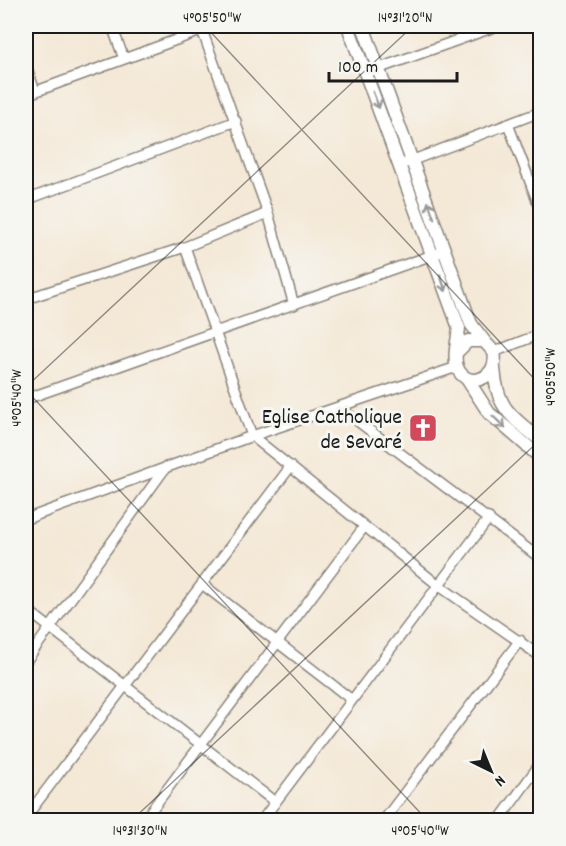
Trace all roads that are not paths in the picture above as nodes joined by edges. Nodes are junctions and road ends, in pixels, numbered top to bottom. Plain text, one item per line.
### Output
1 (112, 26) edge
2 (214, 26) edge
3 (348, 26) edge
4 (363, 26) edge
5 (497, 26) edge
6 (202, 30) junction
7 (124, 59) junction
8 (26, 66) edge
9 (380, 69) junction
10 (366, 73) junction
11 (30, 93) edge
12 (540, 112) edge
13 (236, 121) junction
14 (508, 124) junction
15 (414, 160) junction
16 (400, 165) junction
17 (26, 200) edge
18 (540, 208) edge
19 (268, 213) junction
20 (185, 247) junction
21 (440, 253) junction
22 (26, 299) edge
23 (294, 304) junction
24 (215, 332) junction
25 (540, 334) edge
26 (484, 341) junction
27 (457, 352) junction
28 (495, 352) junction
29 (457, 367) junction
30 (494, 368) junction
31 (467, 379) junction
32 (26, 399) edge
33 (340, 408) junction
34 (252, 436) junction
35 (540, 440) edge
36 (540, 457) edge
37 (291, 466) junction
38 (166, 467) junction
39 (489, 518) junction
40 (26, 519) edge
41 (364, 527) junction
42 (540, 558) edge
43 (202, 584) junction
44 (438, 585) junction
45 (26, 609) edge
46 (49, 628) junction
47 (520, 640) junction
48 (279, 643) junction
49 (540, 656) edge
50 (26, 661) edge
51 (125, 686) junction
52 (352, 700) junction
53 (201, 745) junction
54 (540, 764) edge
55 (275, 802) junction
56 (27, 811) edge
57 (36, 820) edge
58 (144, 820) edge
59 (262, 820) edge
60 (384, 820) edge
61 (499, 820) edge

1 - 7 street
2 - 6 street
3 - 10 street
4 - 9 street
5 - 9 street
6 - 7 street
6 - 13 street
7 - 11 street
8 - 11 street
9 - 10 street
9 - 15 street
10 -> 16 street
12 - 14 street
13 - 17 street
13 - 19 street
14 - 15 street
14 - 18 street
15 - 16 street
21 -> 15 street
16 - 21 street
19 - 20 street
19 - 23 street
20 - 22 street
20 - 24 street
21 - 23 street
21 - 26 street
21 -> 27 street
23 - 24 street
24 - 32 street
24 - 34 street
25 - 28 street
26 - 27 street
26 - 28 street
27 - 29 street
28 - 30 street
29 - 31 street
29 - 33 street
30 - 31 street
30 - 35 street
31 -> 36 street
33 - 34 street
33 - 39 street
34 - 37 street
34 - 38 street
37 - 41 street
37 - 43 street
38 - 40 street
38 - 46 street
39 - 42 street
39 - 44 street
41 - 44 street
41 - 48 street
43 - 48 street
43 - 51 street
44 - 47 street
44 - 52 street
45 - 46 street
46 - 50 street
46 - 51 street
47 - 49 street
47 - 60 street
48 - 52 street
48 - 53 street
51 - 53 street
51 - 56 street
52 - 55 street
53 - 55 street
53 - 58 street
54 - 61 street
55 - 59 street
56 - 57 street

